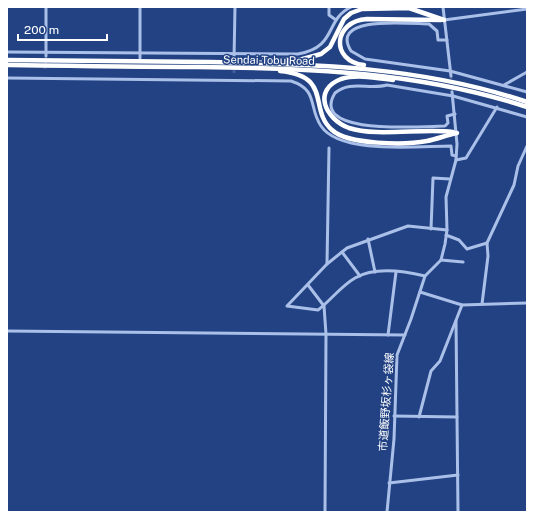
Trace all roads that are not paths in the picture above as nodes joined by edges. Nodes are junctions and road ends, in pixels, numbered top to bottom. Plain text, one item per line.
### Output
1 (46, 7) edge
2 (140, 7) edge
3 (235, 7) edge
4 (329, 7) edge
5 (351, 7) edge
6 (443, 7) edge
7 (527, 9) edge
8 (336, 20) junction
9 (444, 20) junction
10 (447, 40) junction
11 (7, 52) edge
12 (46, 54) junction
13 (140, 56) junction
14 (234, 56) junction
15 (7, 60) edge
16 (7, 65) edge
17 (218, 65) junction
18 (450, 71) junction
19 (527, 72) edge
20 (451, 76) tunnel mouth
21 (7, 78) edge
22 (434, 78) junction
23 (439, 84) junction
24 (504, 85) junction
25 (452, 92) tunnel mouth
26 (527, 92) edge
27 (453, 96) junction
28 (527, 102) edge
29 (527, 107) edge
30 (497, 108) junction
31 (455, 114) junction
32 (527, 117) edge
33 (457, 133) junction
34 (527, 146) edge
35 (328, 148) dead end
36 (456, 158) junction
37 (450, 179) junction
38 (431, 229) junction
39 (447, 230) junction
40 (446, 235) junction
41 (368, 239) junction
42 (487, 243) junction
43 (342, 252) junction
44 (441, 260) junction
45 (463, 262) dead end
46 (327, 264) junction
47 (375, 272) junction
48 (396, 272) junction
49 (360, 276) junction
50 (425, 276) junction
51 (308, 285) junction
52 (420, 292) junction
53 (527, 303) edge
54 (462, 304) junction
55 (482, 304) junction
56 (324, 306) junction
57 (456, 321) junction
58 (7, 331) edge
59 (326, 334) junction
60 (388, 335) junction
61 (404, 335) junction
62 (394, 416) junction
63 (419, 417) junction
64 (457, 417) junction
65 (458, 475) junction
66 (389, 483) junction
67 (325, 512) edge
68 (387, 512) edge
69 (458, 512) edge

1 - 12 street
2 - 13 street
3 - 14 street
4 - 8 street
5 - 8 street
6 - 9 street
7 - 9 street
8 - 14 street
9 - 10 street
9 - 17 highway
9 - 22 highway
10 - 18 street
10 - 18 street
11 - 12 street
12 - 13 street
13 - 14 street
15 - 17 highway, Sendai-Tobu Road
16 - 17 highway, Sendai-Tobu Road
17 - 22 highway, Sendai-Tobu Road
17 - 23 highway, Sendai-Tobu Road
17 - 33 highway
18 - 20 street
18 - 24 street
19 - 24 street
21 - 36 street
22 - 28 highway, Sendai-Tobu Road
23 - 29 highway, Sendai-Tobu Road
23 - 33 highway
24 - 26 street
25 - 27 street
27 - 30 street
27 - 31 street
27 - 31 street
30 - 32 street
30 - 36 street
31 - 33 street
33 - 36 street
34 - 42 street
35 - 46 street
36 - 37 street
37 - 38 street
37 - 39 street
38 - 39 street
38 - 41 street
39 - 40 street
40 - 42 street
40 - 44 street
41 - 43 street
41 - 47 street
42 - 55 street
43 - 46 street
43 - 49 street
44 - 45 street
44 - 50 street, 市道飯野坂杉ヶ袋線
46 - 51 street
47 - 48 street
47 - 49 street
48 - 50 street
48 - 60 street
49 - 56 street
50 - 52 street, 市道飯野坂杉ヶ袋線
51 - 56 street
51 - 56 street
52 - 54 street
52 - 61 street, 市道飯野坂杉ヶ袋線
53 - 55 street
54 - 55 street
54 - 57 street
56 - 59 street
57 - 63 street
57 - 64 street
58 - 59 street
59 - 60 street
59 - 67 street
60 - 61 street
61 - 62 street, 市道飯野坂杉ヶ袋線
62 - 63 street
62 - 66 street, 市道飯野坂杉ヶ袋線
63 - 64 street
64 - 65 street
65 - 66 street
65 - 69 street
66 - 68 street, 市道飯野坂杉ヶ袋線

